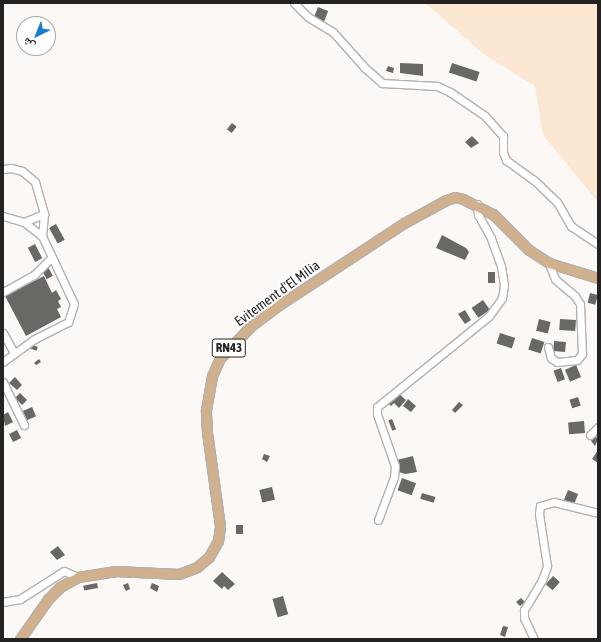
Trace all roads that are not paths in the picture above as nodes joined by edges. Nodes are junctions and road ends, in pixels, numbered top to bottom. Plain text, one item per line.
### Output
1 (294, 3) edge
2 (3, 169) edge
3 (477, 204) junction
4 (44, 214) junction
5 (3, 216) edge
6 (24, 222) junction
7 (42, 236) junction
8 (598, 244) edge
9 (52, 257) junction
10 (549, 263) junction
11 (598, 278) edge
12 (3, 292) edge
13 (3, 333) edge
14 (548, 347) dead end
15 (13, 351) junction
16 (3, 362) edge
17 (3, 382) edge
18 (24, 425) dead end
19 (598, 427) edge
20 (590, 435) dead end
21 (598, 513) edge
22 (378, 520) dead end
23 (78, 577) junction
24 (3, 602) edge
25 (20, 639) edge
26 (534, 639) edge

1 - 8 street
2 - 4 street
3 - 10 main road, Evitement d'El Milia / RN43
3 - 22 street
3 - 23 main road, Evitement d'El Milia / RN43
4 - 6 street
4 - 7 street
5 - 6 street
6 - 7 street
7 - 9 street
9 - 12 street
9 - 15 street
10 - 11 main road, Evitement d'El Milia / RN43
10 - 14 street
13 - 15 street
15 - 16 street
17 - 18 street
19 - 20 street
21 - 26 street
23 - 24 street
23 - 25 main road, Evitement d'El Milia / RN43

